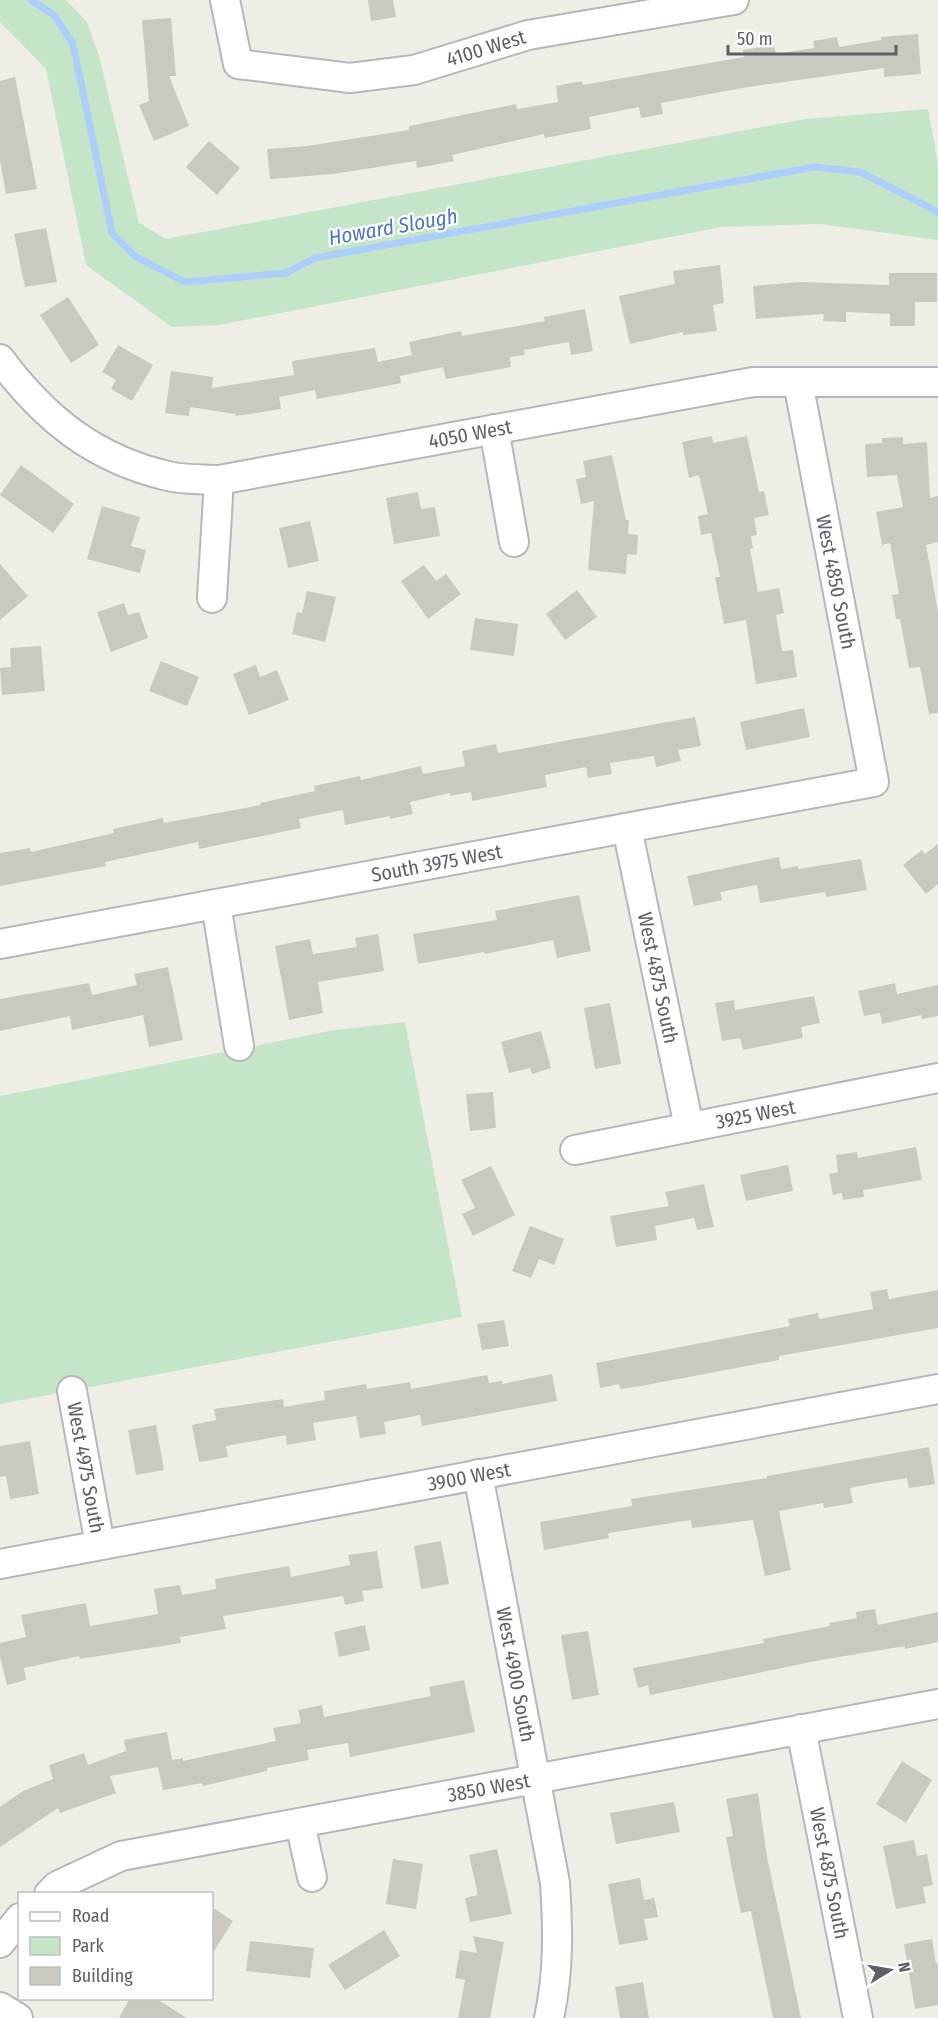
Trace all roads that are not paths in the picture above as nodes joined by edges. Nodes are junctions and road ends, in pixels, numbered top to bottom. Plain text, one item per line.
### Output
1 (225, 0) edge
2 (734, 0) edge
3 (0, 359) edge
4 (798, 382) junction
5 (938, 382) edge
6 (494, 429) junction
7 (219, 480) junction
8 (514, 542) dead end
9 (212, 598) dead end
10 (874, 782) joint
11 (627, 828) junction
12 (216, 904) junction
13 (0, 944) edge
14 (239, 1046) dead end
15 (938, 1078) edge
16 (689, 1127) junction
17 (575, 1150) dead end
18 (938, 1389) edge
19 (72, 1391) dead end
20 (478, 1474) junction
21 (100, 1545) junction
22 (0, 1563) edge
23 (938, 1704) edge
24 (801, 1729) junction
25 (535, 1779) junction
26 (300, 1823) junction
27 (312, 1877) dead end
28 (50, 1892) edge
29 (18, 1920) edge
30 (0, 1943) edge
31 (0, 2007) edge
32 (18, 2018) edge
33 (549, 2018) edge
34 (858, 2018) edge

1 - 2 street, 4100 West
3 - 7 street, 4050 West
4 - 5 street, 4050 West
4 - 6 street, 4050 West
4 - 10 street, West 4850 South
6 - 7 street, 4050 West
6 - 8 street
7 - 9 street
10 - 11 street, South 3975 West
11 - 12 street, South 3975 West
11 - 16 street, West 4875 South
12 - 13 street, South 3975 West
12 - 14 street
15 - 16 street, 3925 West
16 - 17 street, 3925 West
18 - 20 street, 3900 West
19 - 21 street, West 4975 South
20 - 21 street, 3900 West
20 - 25 street, West 4900 South
21 - 22 street, 3900 West
23 - 24 street, 3850 West
24 - 25 street, 3850 West
24 - 34 street, West 4875 South
25 - 26 street, 3850 West
25 - 33 street, West 4900 South
26 - 27 street
26 - 28 street, 3850 West
29 - 30 street
31 - 32 street

